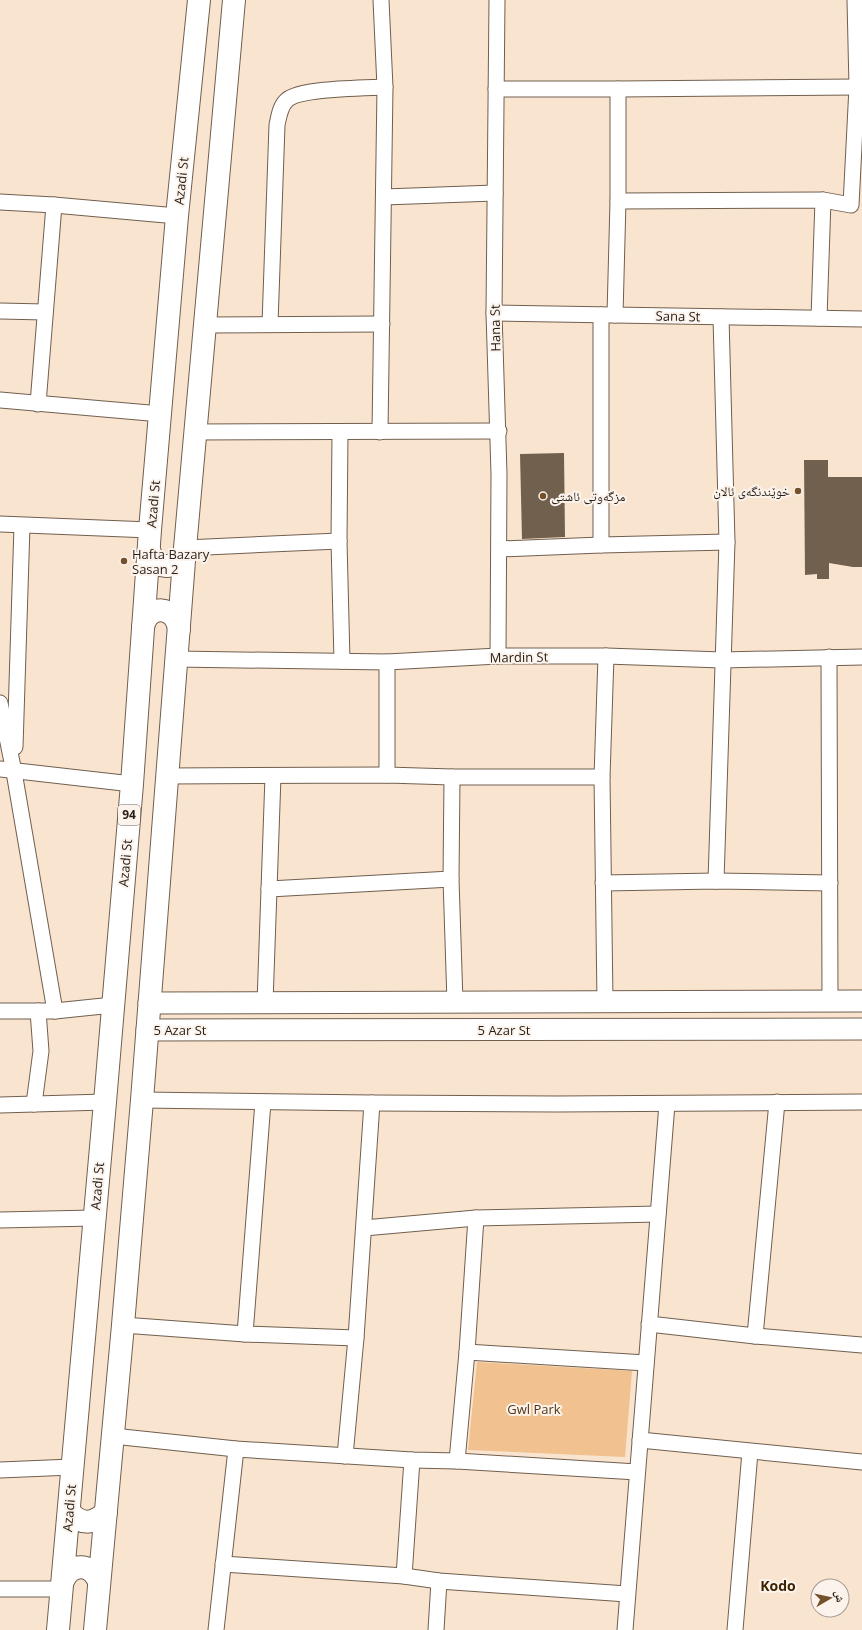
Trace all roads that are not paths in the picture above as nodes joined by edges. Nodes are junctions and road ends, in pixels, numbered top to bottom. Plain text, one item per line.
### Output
1 (199, 0) edge
2 (234, 0) edge
3 (381, 0) edge
4 (497, 0) edge
5 (855, 0) edge
6 (385, 87) junction
7 (857, 87) junction
8 (496, 89) junction
9 (618, 90) junction
10 (495, 193) junction
11 (384, 197) junction
12 (618, 200) junction
13 (822, 200) junction
14 (0, 202) edge
15 (54, 205) junction
16 (857, 205) edge
17 (177, 216) junction
18 (0, 311) edge
19 (45, 312) junction
20 (494, 313) junction
21 (608, 315) junction
22 (721, 317) junction
23 (819, 318) junction
24 (862, 319) edge
25 (270, 324) junction
26 (382, 324) junction
27 (206, 325) junction
28 (0, 400) edge
29 (38, 404) junction
30 (161, 414) junction
31 (498, 431) junction
32 (195, 432) junction
33 (340, 432) junction
34 (380, 432) junction
35 (0, 524) edge
36 (22, 526) junction
37 (150, 540) junction
38 (339, 541) junction
39 (727, 542) junction
40 (601, 545) junction
41 (500, 550) junction
42 (184, 551) junction
43 (143, 627) junction
44 (178, 629) junction
45 (498, 656) junction
46 (606, 656) junction
47 (829, 657) junction
48 (862, 657) edge
49 (176, 659) junction
50 (342, 660) junction
51 (722, 660) junction
52 (387, 662) junction
53 (0, 703) edge
54 (7, 770) edge
55 (387, 775) junction
56 (166, 776) junction
57 (272, 776) junction
58 (452, 777) junction
59 (602, 777) junction
60 (132, 784) junction
61 (451, 879) junction
62 (716, 881) junction
63 (603, 883) junction
64 (830, 883) junction
65 (269, 889) junction
66 (830, 1001) junction
67 (862, 1001) edge
68 (455, 1002) junction
69 (604, 1002) junction
70 (677, 1002) junction
71 (149, 1003) junction
72 (265, 1003) junction
73 (113, 1005) junction
74 (0, 1011) edge
75 (38, 1011) junction
76 (56, 1011) junction
77 (676, 1029) junction
78 (862, 1029) edge
79 (147, 1030) junction
80 (142, 1100) junction
81 (105, 1102) junction
82 (263, 1102) junction
83 (777, 1102) junction
84 (862, 1102) edge
85 (372, 1103) junction
86 (34, 1104) junction
87 (667, 1104) junction
88 (0, 1105) edge
89 (658, 1214) junction
90 (94, 1218) junction
91 (476, 1218) junction
92 (0, 1220) edge
93 (364, 1228) junction
94 (649, 1324) junction
95 (123, 1325) junction
96 (245, 1334) junction
97 (755, 1336) junction
98 (356, 1338) junction
99 (862, 1345) edge
100 (466, 1352) junction
101 (646, 1363) junction
102 (113, 1436) junction
103 (640, 1440) junction
104 (236, 1449) junction
105 (750, 1452) junction
106 (345, 1456) junction
107 (412, 1460) junction
108 (457, 1461) junction
109 (862, 1462) edge
110 (72, 1467) junction
111 (0, 1470) edge
112 (637, 1472) junction
113 (69, 1511) junction
114 (106, 1512) junction
115 (223, 1564) junction
116 (404, 1576) junction
117 (439, 1581) junction
118 (99, 1582) junction
119 (62, 1585) junction
120 (0, 1589) edge
121 (627, 1594) junction
122 (58, 1630) edge
123 (95, 1630) edge
124 (216, 1630) edge
125 (436, 1630) edge
126 (624, 1630) edge
127 (735, 1630) edge

1 - 17 main road, Azadi St / 94
2 - 27 main road
3 - 6 street
4 - 8 street, Hana St
5 - 7 street
6 - 11 street
6 - 25 street
7 - 9 street
7 - 16 street
8 - 9 street
8 - 10 street, Hana St
9 - 12 street
10 - 11 street
10 - 20 street, Hana St
11 - 26 street
12 - 13 street
12 - 21 street
13 - 16 street
13 - 23 street
14 - 15 street
15 - 17 street
15 - 19 street
17 - 30 main road, Azadi St / 94
18 - 19 street
19 - 29 street
20 - 21 street, Sana St
20 - 31 street, Hana St
21 - 22 street, Sana St
21 - 40 street
22 - 23 street, Sana St
22 - 39 street
23 - 24 street, Sana St
25 - 26 street
25 - 27 street
26 - 34 street
27 - 32 main road
28 - 29 street
29 - 30 street
30 - 37 main road, Azadi St / 94
31 - 34 street
31 - 41 street, Hana St
32 - 33 street
32 - 42 main road
33 - 34 street
33 - 38 street
35 - 36 street
36 - 37 street
36 - 54 street
37 - 42 main road
37 - 43 main road, Azadi St / 94
38 - 42 street
38 - 50 street
39 - 40 street
39 - 51 street
40 - 41 street
41 - 45 street, Hana St
42 - 44 main road
43 - 44 main road
43 - 60 main road, Azadi St / 94
44 - 49 main road
45 - 46 street, Mardin St
45 - 52 street, Mardin St
46 - 51 street, Mardin St
46 - 59 street
47 - 48 street, Mardin St
47 - 51 street, Mardin St
47 - 64 street
49 - 50 street, Mardin St
49 - 56 main road
50 - 52 street, Mardin St
51 - 62 street
52 - 55 street
53 - 54 street
54 - 60 street
54 - 76 street
55 - 57 street
55 - 58 street
56 - 57 street
56 - 71 main road
57 - 65 street
58 - 59 street
58 - 61 street
59 - 63 street
60 - 73 main road, Azadi St / 94
61 - 65 street
61 - 68 street
62 - 63 street
62 - 64 street
63 - 69 street
64 - 66 street
65 - 72 street
66 - 67 main road
66 - 70 main road
68 - 69 main road
68 - 72 main road
69 - 70 main road
70 - 77 main road
71 - 72 main road
71 - 79 main road
73 - 76 street
73 - 81 main road, Azadi St / 94
74 - 75 street
75 - 76 street
75 - 86 street
77 - 78 main road, 5 Azar St
77 - 79 main road, 5 Azar St
79 - 80 main road
80 - 82 street
80 - 95 main road
81 - 86 street
81 - 90 main road, Azadi St / 94
82 - 85 street
82 - 96 street
83 - 84 street
83 - 87 street
83 - 97 street
85 - 87 street
85 - 93 street
86 - 88 street
87 - 89 street
89 - 91 street
89 - 94 street
90 - 92 street
90 - 110 main road, Azadi St / 94
91 - 93 street
91 - 100 street
93 - 98 street
94 - 97 street
94 - 101 street
95 - 96 street
95 - 102 main road
96 - 98 street
97 - 99 street
98 - 106 street
100 - 101 street
100 - 108 street
101 - 103 street
102 - 104 street
102 - 114 main road
103 - 105 street
103 - 112 street
104 - 106 street
104 - 115 street
105 - 109 street
105 - 127 street
106 - 107 street
107 - 108 street
107 - 116 street
108 - 112 street
110 - 111 street
110 - 113 main road, Azadi St / 94
112 - 121 street
113 - 114 main road
113 - 119 main road, Azadi St / 94
114 - 118 main road
115 - 116 street
115 - 124 street
116 - 117 street
117 - 121 street
117 - 125 street
118 - 119 main road
118 - 123 main road
119 - 120 street
119 - 122 main road, Azadi St / 94
121 - 126 street

